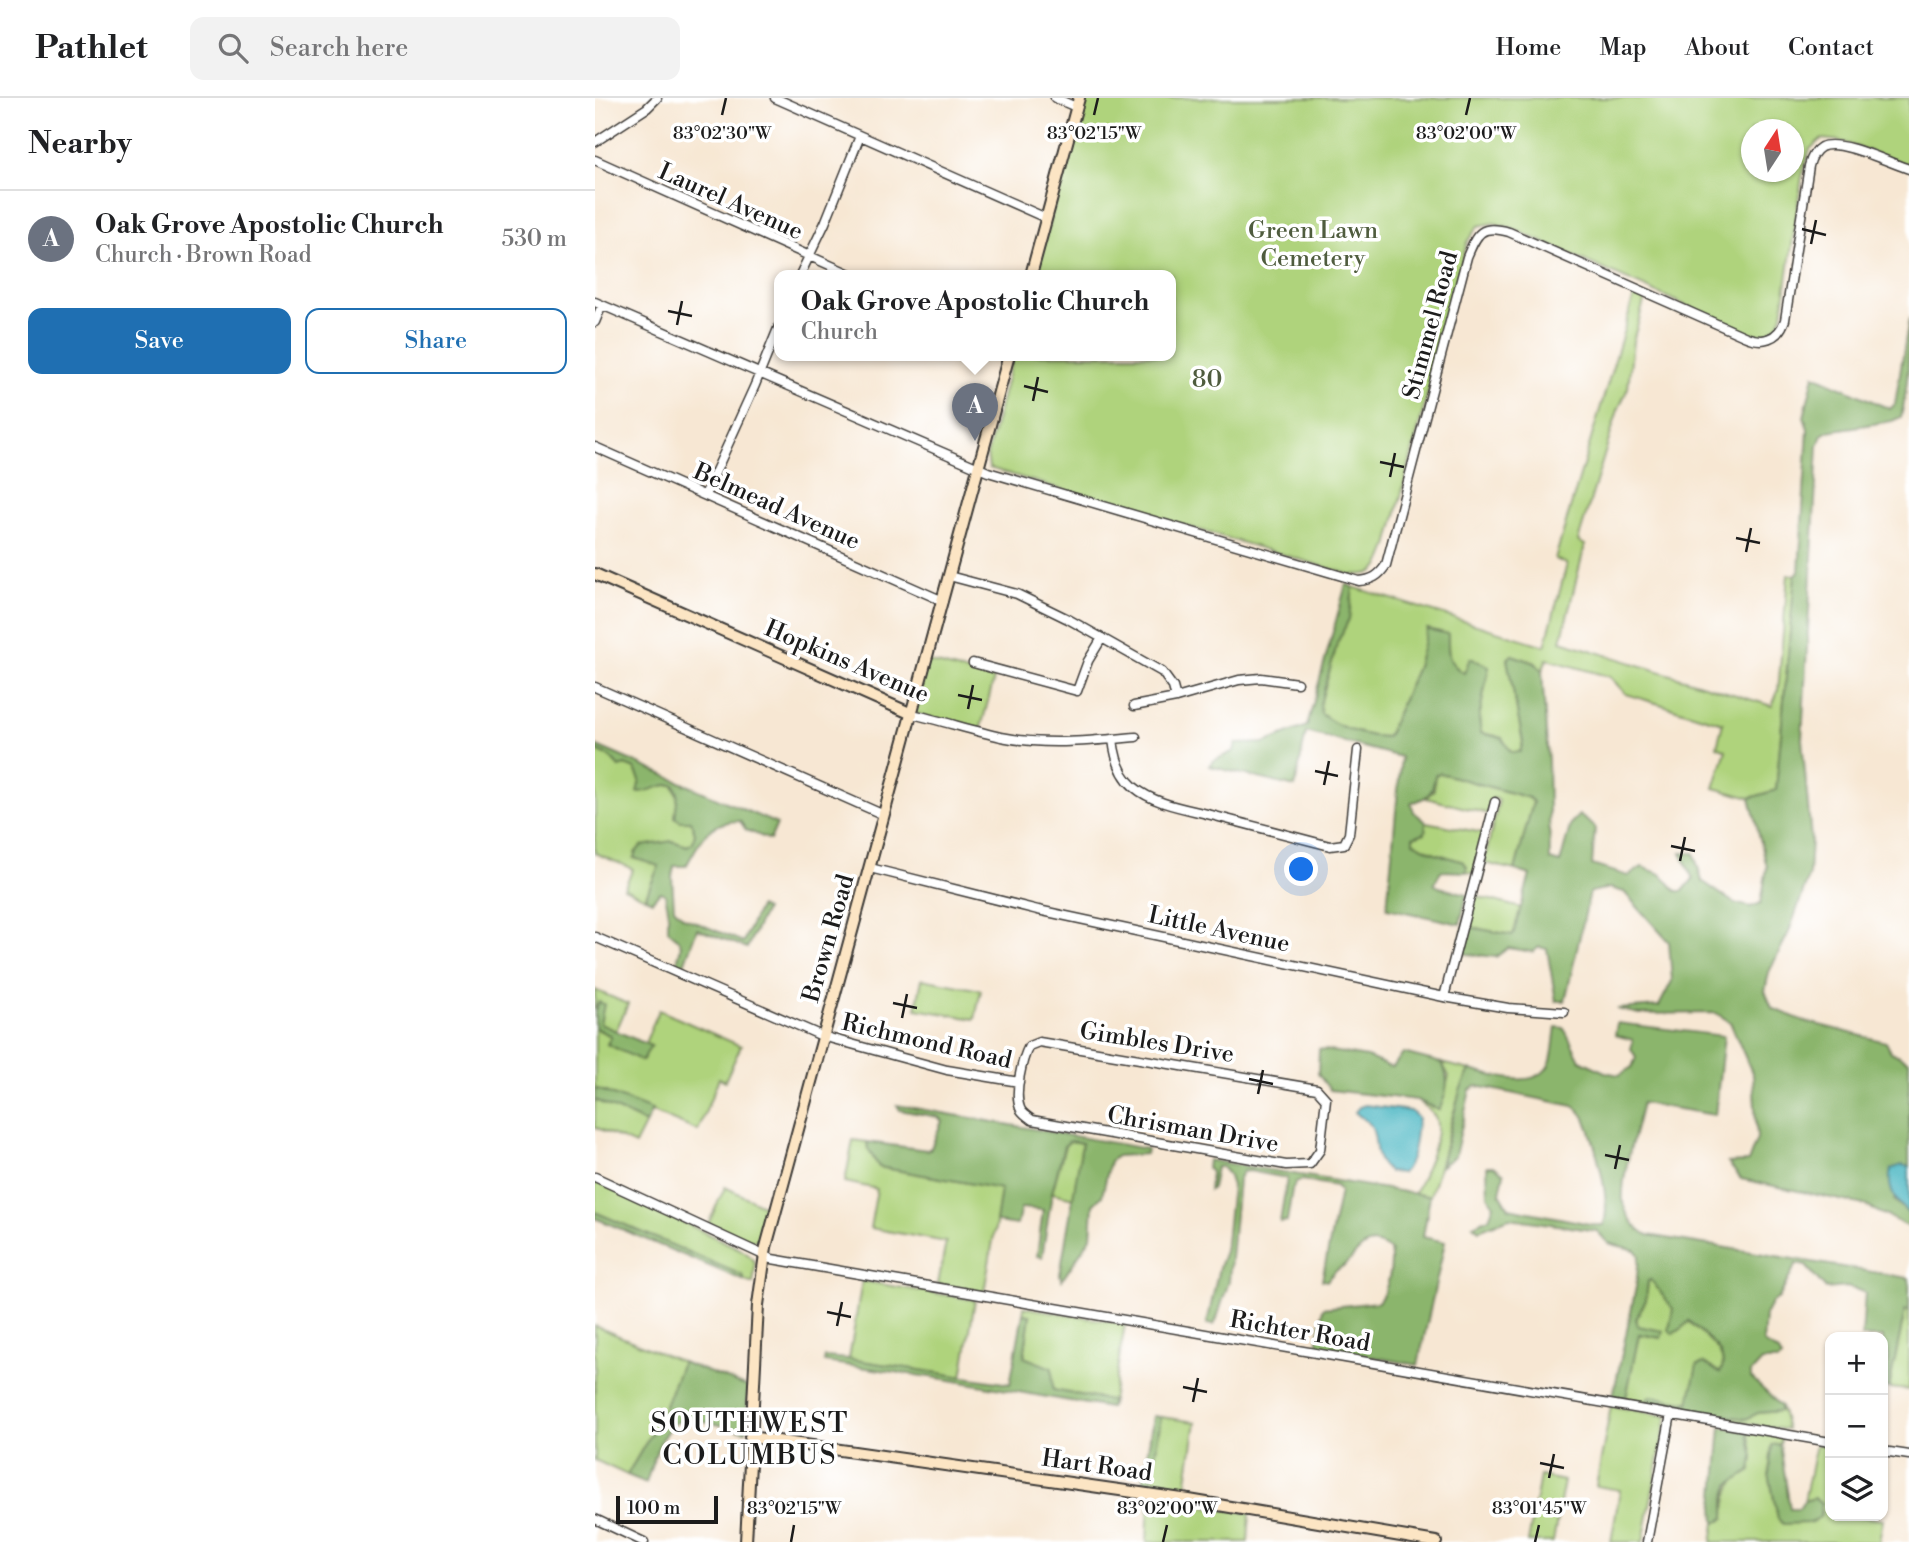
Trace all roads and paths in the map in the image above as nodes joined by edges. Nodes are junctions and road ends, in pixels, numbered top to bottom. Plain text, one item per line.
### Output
1 (657, 98) edge
2 (775, 98) edge
3 (1055, 98) edge
4 (1078, 103) edge
5 (860, 136) junction
6 (595, 142) edge
7 (595, 160) edge
8 (1909, 169) edge
9 (1046, 218) junction
10 (809, 256) junction
11 (802, 270) edge
12 (841, 270) edge
13 (1032, 270) edge
14 (599, 304) edge
15 (595, 322) edge
16 (774, 339) edge
17 (1007, 361) edge
18 (760, 374) junction
19 (595, 447) edge
20 (979, 469) junction
21 (705, 495) junction
22 (595, 574) edge
23 (949, 576) junction
24 (943, 601) junction
25 (1101, 638) junction
26 (973, 663) dead end
27 (1297, 683) dead end
28 (595, 687) edge
29 (1176, 698) junction
30 (1134, 706) dead end
31 (912, 713) junction
32 (1136, 737) dead end
33 (1113, 739) junction
34 (1358, 750) dead end
35 (1495, 802) dead end
36 (884, 815) junction
37 (870, 868) junction
38 (595, 937) edge
39 (1444, 997) junction
40 (1563, 1013) dead end
41 (822, 1036) junction
42 (1019, 1082) junction
43 (1317, 1089) joint
44 (595, 1177) edge
45 (764, 1256) junction
46 (1671, 1414) junction
47 (750, 1437) junction
48 (1825, 1441) edge
49 (1888, 1452) edge
50 (1909, 1455) edge
51 (595, 1519) edge
52 (644, 1542) edge
53 (745, 1542) edge
54 (1436, 1542) edge
55 (1647, 1542) edge

1 - 6 street
2 - 5 street
3 - 4 street
4 - 9 main road
5 - 9 street
5 - 10 street
7 - 10 street, Laurel Avenue
8 - 20 street, Stimmel Road
9 - 13 main road
10 - 11 street
10 - 12 street, Laurel Avenue
14 - 15 street
14 - 18 street
16 - 18 street
17 - 20 main road, Brown Road
18 - 20 street
18 - 21 street
19 - 21 street, Belmead Avenue
20 - 23 main road, Brown Road
21 - 24 street, Belmead Avenue
22 - 31 main road, Hopkins Avenue
23 - 24 main road, Brown Road
23 - 25 street
24 - 31 main road, Brown Road
25 - 26 street
25 - 29 street
27 - 29 street
28 - 36 street
29 - 30 street
31 - 33 street, Hopkins Avenue
31 - 36 main road, Brown Road
32 - 33 street, Hopkins Avenue
33 - 34 street
35 - 39 street
36 - 37 main road, Brown Road
37 - 39 street, Little Avenue
37 - 41 main road, Brown Road
38 - 41 street, Richmond Road
39 - 40 street, Little Avenue
41 - 42 street, Richmond Road
41 - 45 main road, Brown Road
42 - 43 street, Gimbles Drive
42 - 43 street, Chrisman Drive
44 - 45 street, Richter Road
45 - 46 street, Richter Road
45 - 47 main road, Brown Road
46 - 48 street, Richter Road
46 - 55 street
47 - 53 main road, Brown Road
47 - 54 main road, Hart Road
49 - 50 street
51 - 52 street

